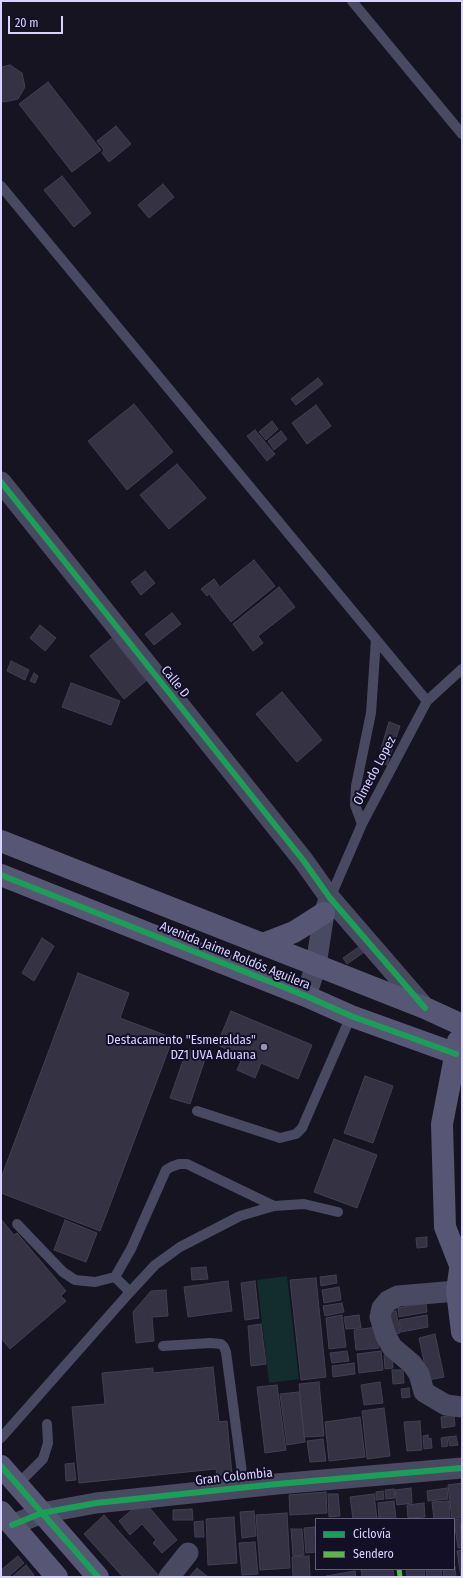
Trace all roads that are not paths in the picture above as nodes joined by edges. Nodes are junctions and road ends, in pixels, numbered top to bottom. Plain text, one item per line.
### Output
1 (352, 1) edge
2 (462, 134) edge
3 (1, 186) edge
4 (1, 482) edge
5 (376, 639) junction
6 (462, 669) edge
7 (427, 701) junction
8 (362, 824) junction
9 (1, 841) edge
10 (1, 875) edge
11 (327, 905) junction
12 (263, 944) junction
13 (316, 965) junction
14 (306, 996) junction
15 (425, 1008) junction
16 (351, 1016) junction
17 (461, 1025) edge
18 (459, 1055) edge
19 (197, 1111) dead end
20 (274, 1206) junction
21 (338, 1212) dead end
22 (16, 1224) dead end
23 (461, 1260) edge
24 (115, 1278) junction
25 (457, 1291) junction
26 (130, 1292) junction
27 (462, 1332) edge
28 (163, 1346) dead end
29 (462, 1407) edge
30 (47, 1424) dead end
31 (1, 1438) edge
32 (1, 1466) edge
33 (462, 1468) edge
34 (17, 1485) junction
35 (244, 1488) junction
36 (42, 1513) junction
37 (7, 1518) edge
38 (188, 1553) dead end
39 (57, 1577) edge
40 (98, 1577) edge
41 (169, 1577) edge

1 - 2 lane
3 - 5 lane
4 - 11 street, Calle D
5 - 7 lane
5 - 8 lane
6 - 7 lane, Olmedo Lopez
7 - 8 lane, Olmedo Lopez
8 - 11 lane, Olmedo Lopez
9 - 12 street, Avenida Jaime Roldós Aguilera
10 - 14 street, Avenida Jaime Roldós Aguilera
11 - 12 street
11 - 13 street
11 - 15 street, Calle D
12 - 13 street, Avenida Jaime Roldós Aguilera
13 - 14 street
13 - 15 street, Avenida Jaime Roldós Aguilera
14 - 16 street, Avenida Jaime Roldós Aguilera
15 - 17 street, Avenida Jaime Roldós Aguilera
16 - 18 street, Avenida Jaime Roldós Aguilera
16 - 19 lane
17 - 18 street
18 - 23 street
20 - 21 lane
20 - 24 lane
20 - 26 lane
22 - 24 lane
23 - 25 street
24 - 26 lane
25 - 27 street
25 - 29 street
26 - 31 lane
28 - 35 lane
30 - 34 lane
32 - 34 street
33 - 35 street, Gran Colombia
34 - 36 street
35 - 36 street, Gran Colombia
36 - 37 street, Gran Colombia
36 - 40 street
37 - 39 street
38 - 41 street

